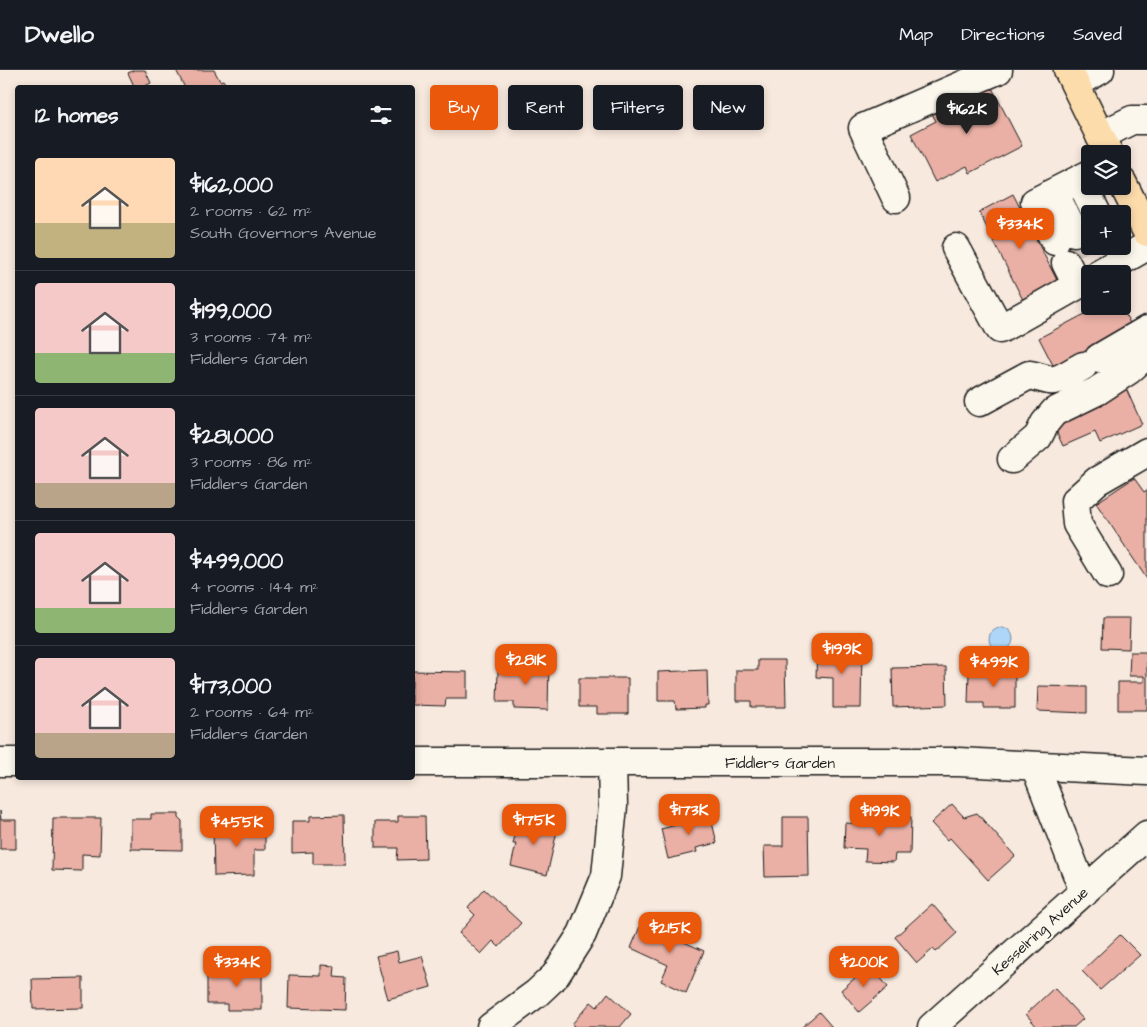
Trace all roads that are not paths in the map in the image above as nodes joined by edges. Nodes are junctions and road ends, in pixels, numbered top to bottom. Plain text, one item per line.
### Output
1 (998, 70) edge
2 (1100, 70) edge
3 (1071, 77) edge
4 (1147, 120) edge
5 (1105, 145) edge
6 (1081, 179) edge
7 (1131, 191) edge
8 (896, 198) dead end
9 (1141, 202) edge
10 (1147, 232) edge
11 (1147, 246) edge
12 (956, 248) dead end
13 (1087, 261) edge
14 (1147, 330) edge
15 (1147, 354) edge
16 (979, 402) dead end
17 (1147, 452) edge
18 (1012, 459) dead end
19 (1108, 575) dead end
20 (0, 762) edge
21 (15, 762) edge
22 (415, 762) edge
23 (612, 763) junction
24 (1034, 766) junction
25 (1147, 771) edge
26 (1147, 835) edge
27 (1084, 892) junction
28 (490, 1027) edge
29 (932, 1027) edge

1 - 8 street
2 - 3 street
3 - 5 main road
4 - 5 street
6 - 13 street
7 - 9 main road
9 - 10 main road
11 - 13 street
12 - 13 street
14 - 16 street
15 - 18 street
17 - 19 street
20 - 21 street
22 - 23 street, Fiddlers Garden
23 - 24 street, Fiddlers Garden
23 - 28 street
24 - 25 street, Fiddlers Garden
24 - 27 street
26 - 27 street, Kesselring Avenue
27 - 29 street, Kesselring Avenue

